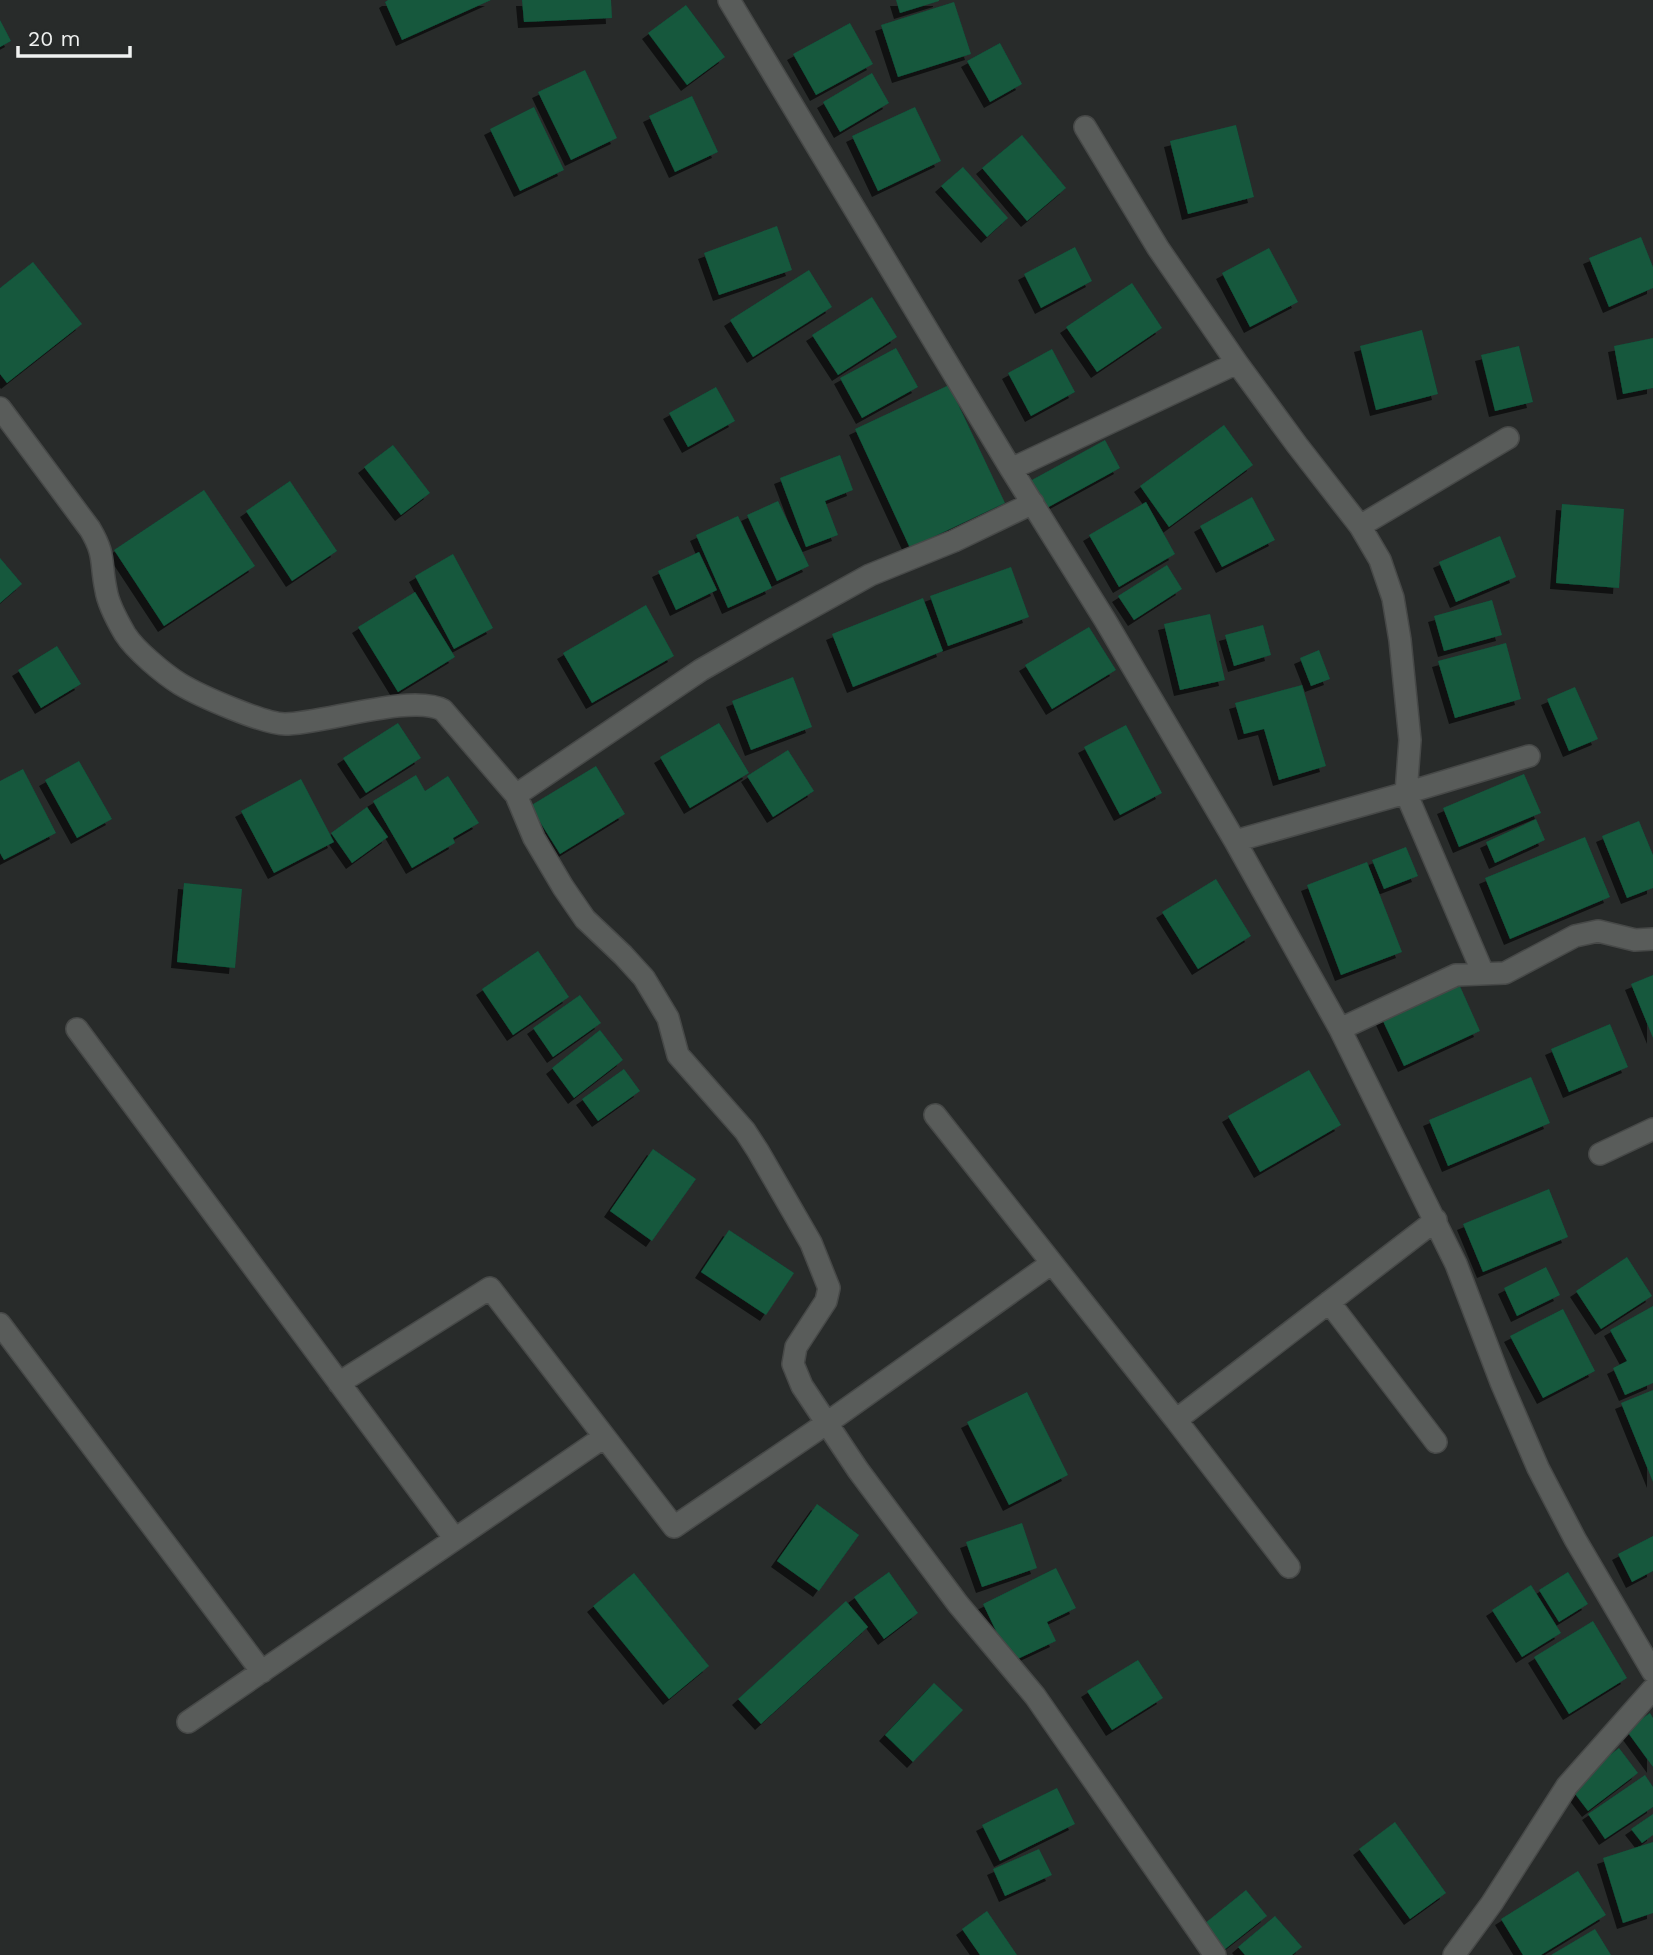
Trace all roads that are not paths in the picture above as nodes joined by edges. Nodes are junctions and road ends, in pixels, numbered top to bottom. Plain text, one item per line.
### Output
1 (729, 0) edge
2 (1085, 127) dead end
3 (1237, 363) junction
4 (0, 408) edge
5 (1508, 438) dead end
6 (1011, 469) junction
7 (1032, 503) junction
8 (1360, 526) junction
9 (1529, 756) dead end
10 (1406, 793) junction
11 (516, 795) junction
12 (1235, 841) junction
13 (1653, 939) edge
14 (1483, 973) junction
15 (76, 1029) dead end
16 (1340, 1029) junction
17 (935, 1115) dead end
18 (1653, 1129) edge
19 (1600, 1154) dead end
20 (1436, 1220) junction
21 (1052, 1263) junction
22 (1329, 1302) junction
23 (0, 1324) edge
24 (339, 1383) junction
25 (1177, 1420) junction
26 (827, 1423) junction
27 (604, 1437) junction
28 (1436, 1442) dead end
29 (455, 1539) junction
30 (1289, 1567) dead end
31 (262, 1672) junction
32 (1653, 1672) edge
33 (1653, 1689) edge
34 (188, 1722) dead end
35 (1215, 1955) edge
36 (1454, 1955) edge

1 - 6 street
2 - 3 street
3 - 6 street
3 - 8 street
4 - 11 street
5 - 8 street
6 - 7 street
7 - 11 street
7 - 12 street
8 - 10 street
9 - 10 street
10 - 12 street
10 - 14 street
11 - 26 street
12 - 16 street
13 - 14 street
14 - 16 street
15 - 24 street
16 - 20 street
17 - 21 street
18 - 19 street
20 - 22 street
20 - 32 street
21 - 25 street
21 - 26 street
22 - 25 street
22 - 28 street
23 - 31 street
24 - 27 street
24 - 29 street
25 - 30 street
26 - 27 street
26 - 35 street
27 - 29 street
29 - 31 street
31 - 34 street
33 - 36 street

